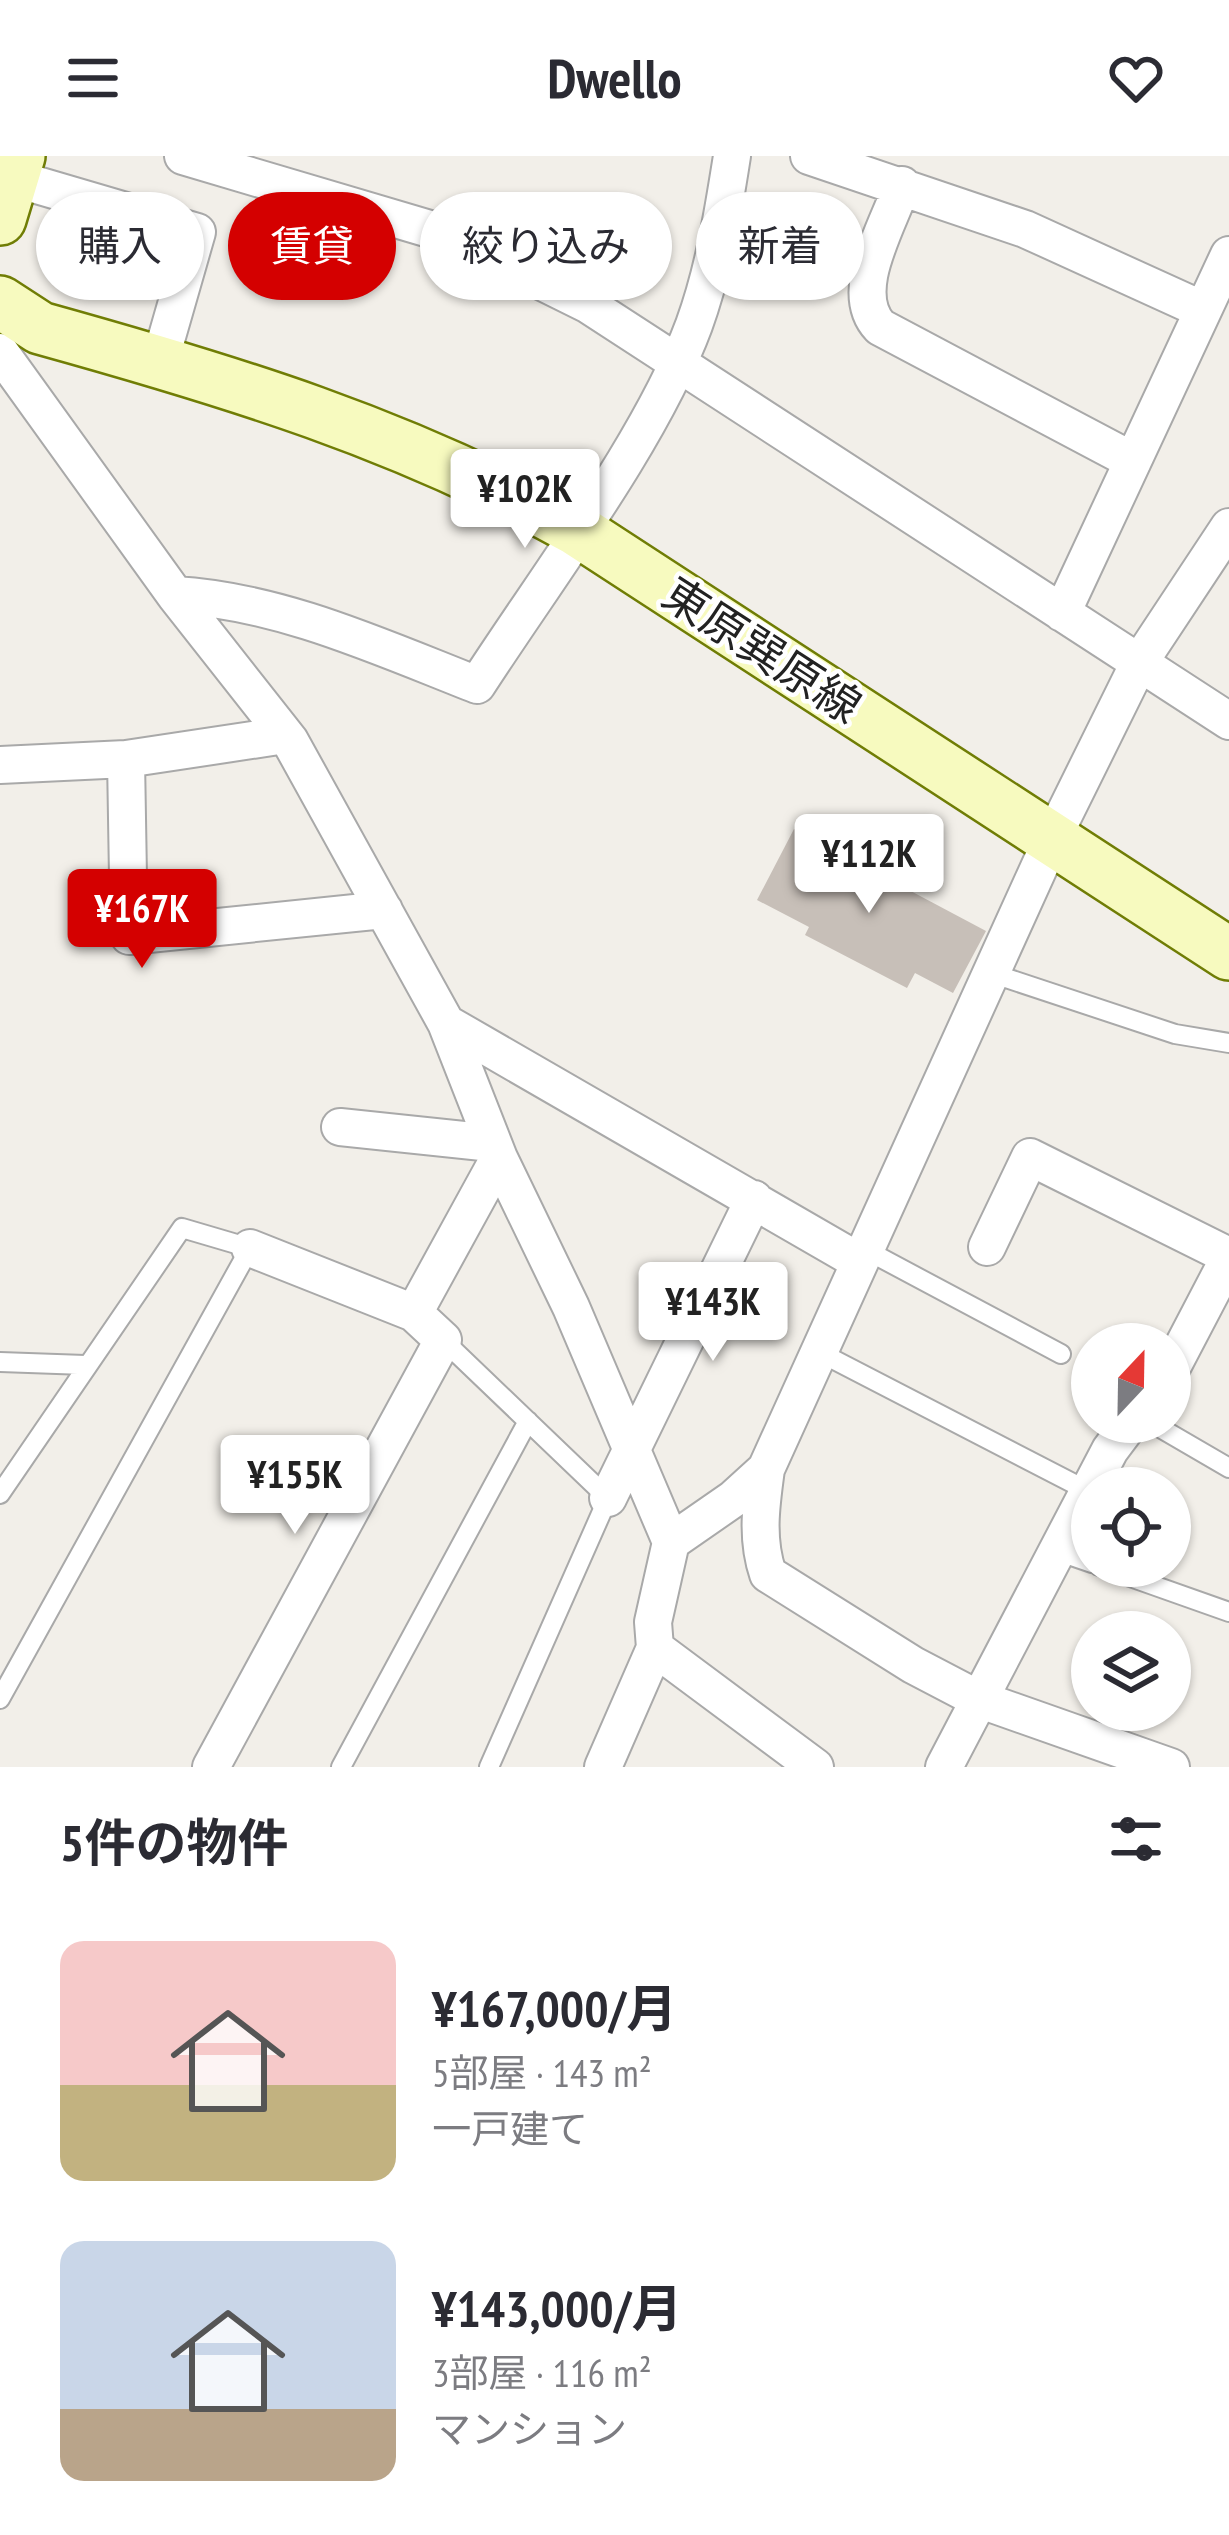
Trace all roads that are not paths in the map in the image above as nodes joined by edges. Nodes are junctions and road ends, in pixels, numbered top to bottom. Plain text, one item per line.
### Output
1 (732, 156) edge
2 (809, 156) edge
3 (204, 159) edge
4 (11, 184) edge
5 (902, 185) junction
6 (1229, 255) edge
7 (0, 302) edge
8 (1204, 310) junction
9 (0, 352) edge
10 (160, 361) junction
11 (677, 362) junction
12 (1133, 460) junction
13 (1229, 527) edge
14 (577, 530) junction
15 (175, 596) junction
16 (1062, 613) junction
17 (1139, 663) junction
18 (1229, 722) edge
19 (285, 734) junction
20 (126, 759) junction
21 (0, 765) edge
22 (1052, 839) junction
23 (384, 910) junction
24 (1229, 954) edge
25 (991, 973) junction
26 (446, 1023) junction
27 (1229, 1043) edge
28 (340, 1127) dead end
29 (496, 1151) junction
30 (754, 1198) junction
31 (987, 1247) dead end
32 (250, 1248) junction
33 (863, 1256) junction
34 (1229, 1257) edge
35 (414, 1313) junction
36 (1191, 1330) edge
37 (442, 1340) junction
38 (819, 1352) junction
39 (1061, 1354) dead end
40 (0, 1362) edge
41 (85, 1365) junction
42 (528, 1421) junction
43 (1186, 1443) edge
44 (630, 1453) junction
45 (1229, 1468) edge
46 (766, 1469) junction
47 (1071, 1482) edge
48 (0, 1494) edge
49 (608, 1498) junction
50 (1071, 1524) edge
51 (671, 1542) junction
52 (1057, 1551) junction
53 (1071, 1556) edge
54 (1158, 1587) edge
55 (1229, 1612) edge
56 (655, 1648) junction
57 (0, 1699) edge
58 (978, 1699) junction
59 (211, 1767) edge
60 (341, 1767) edge
61 (489, 1767) edge
62 (604, 1767) edge
63 (815, 1767) edge
64 (944, 1767) edge
65 (1171, 1767) edge

1 - 11 street
2 - 5 street
3 - 11 street
4 - 10 street
5 - 8 street
5 - 12 street
6 - 8 street
7 - 10 street, 東原巽原線
8 - 12 street
9 - 15 street
10 - 14 street, 東原巽原線
11 - 14 street
11 - 16 street
12 - 16 street
13 - 17 street
14 - 15 street
14 - 22 street, 東原巽原線
15 - 19 street
16 - 17 street
17 - 18 street
17 - 22 street
19 - 20 street
19 - 23 street
20 - 21 street
20 - 23 street
22 - 24 street, 東原巽原線
22 - 25 street
23 - 26 street
25 - 27 lane
25 - 33 street
26 - 29 street
26 - 30 street
28 - 29 street
29 - 35 street
29 - 44 street
30 - 33 street
30 - 44 street
31 - 34 street
32 - 35 street
32 - 41 lane
32 - 57 lane
33 - 38 street
33 - 39 lane
34 - 36 street
35 - 37 street
37 - 42 lane
37 - 59 street
38 - 46 street
38 - 47 lane
40 - 41 lane
41 - 48 lane
42 - 49 lane
42 - 60 lane
43 - 45 lane
44 - 49 street
44 - 51 street
46 - 51 street
46 - 58 street
49 - 61 lane
50 - 52 street
51 - 56 street
52 - 53 lane
52 - 58 street
54 - 55 lane
56 - 62 street
56 - 63 street
58 - 64 street
58 - 65 street

